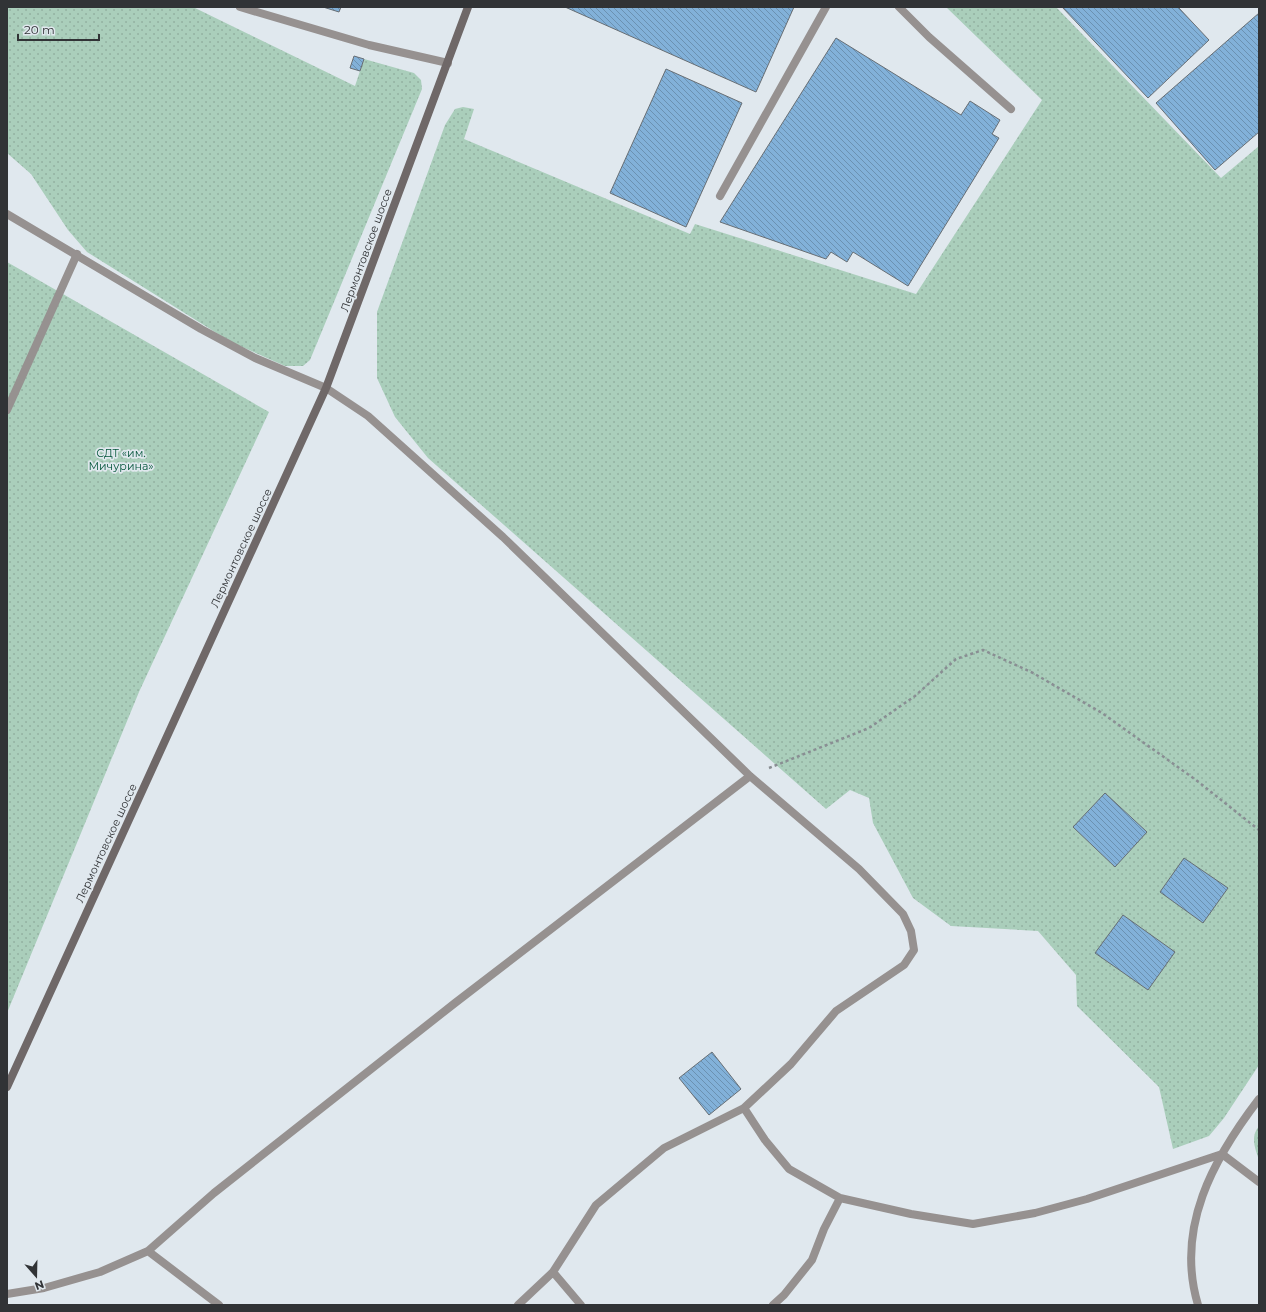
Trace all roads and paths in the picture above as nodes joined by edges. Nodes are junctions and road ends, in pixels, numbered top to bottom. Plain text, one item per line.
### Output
1 (240, 7) edge
2 (468, 7) edge
3 (826, 7) edge
4 (900, 7) edge
5 (448, 63) junction
6 (1011, 109) dead end
7 (720, 196) dead end
8 (7, 214) edge
9 (77, 254) junction
10 (326, 388) junction
11 (7, 410) edge
12 (750, 776) junction
13 (1259, 830) edge
14 (7, 1087) edge
15 (1259, 1099) edge
16 (744, 1108) junction
17 (1222, 1154) junction
18 (1259, 1182) edge
19 (840, 1198) junction
20 (148, 1251) junction
21 (553, 1272) junction
22 (7, 1294) edge
23 (219, 1305) edge
24 (518, 1305) edge
25 (581, 1305) edge
26 (773, 1305) edge
27 (1198, 1305) edge

1 - 5 street
2 - 5 street, Лермонтовское шоссе
3 - 7 street
4 - 6 street
5 - 10 street, Лермонтовское шоссе
8 - 9 street
9 - 10 street
9 - 11 street
10 - 12 street
10 - 14 street, Лермонтовское шоссе
12 - 13 path
12 - 16 street
12 - 20 street
15 - 17 street
16 - 19 street
16 - 21 street
17 - 18 street
17 - 19 street
17 - 27 street
19 - 26 street
20 - 22 street
20 - 23 street
21 - 24 street
21 - 25 street

